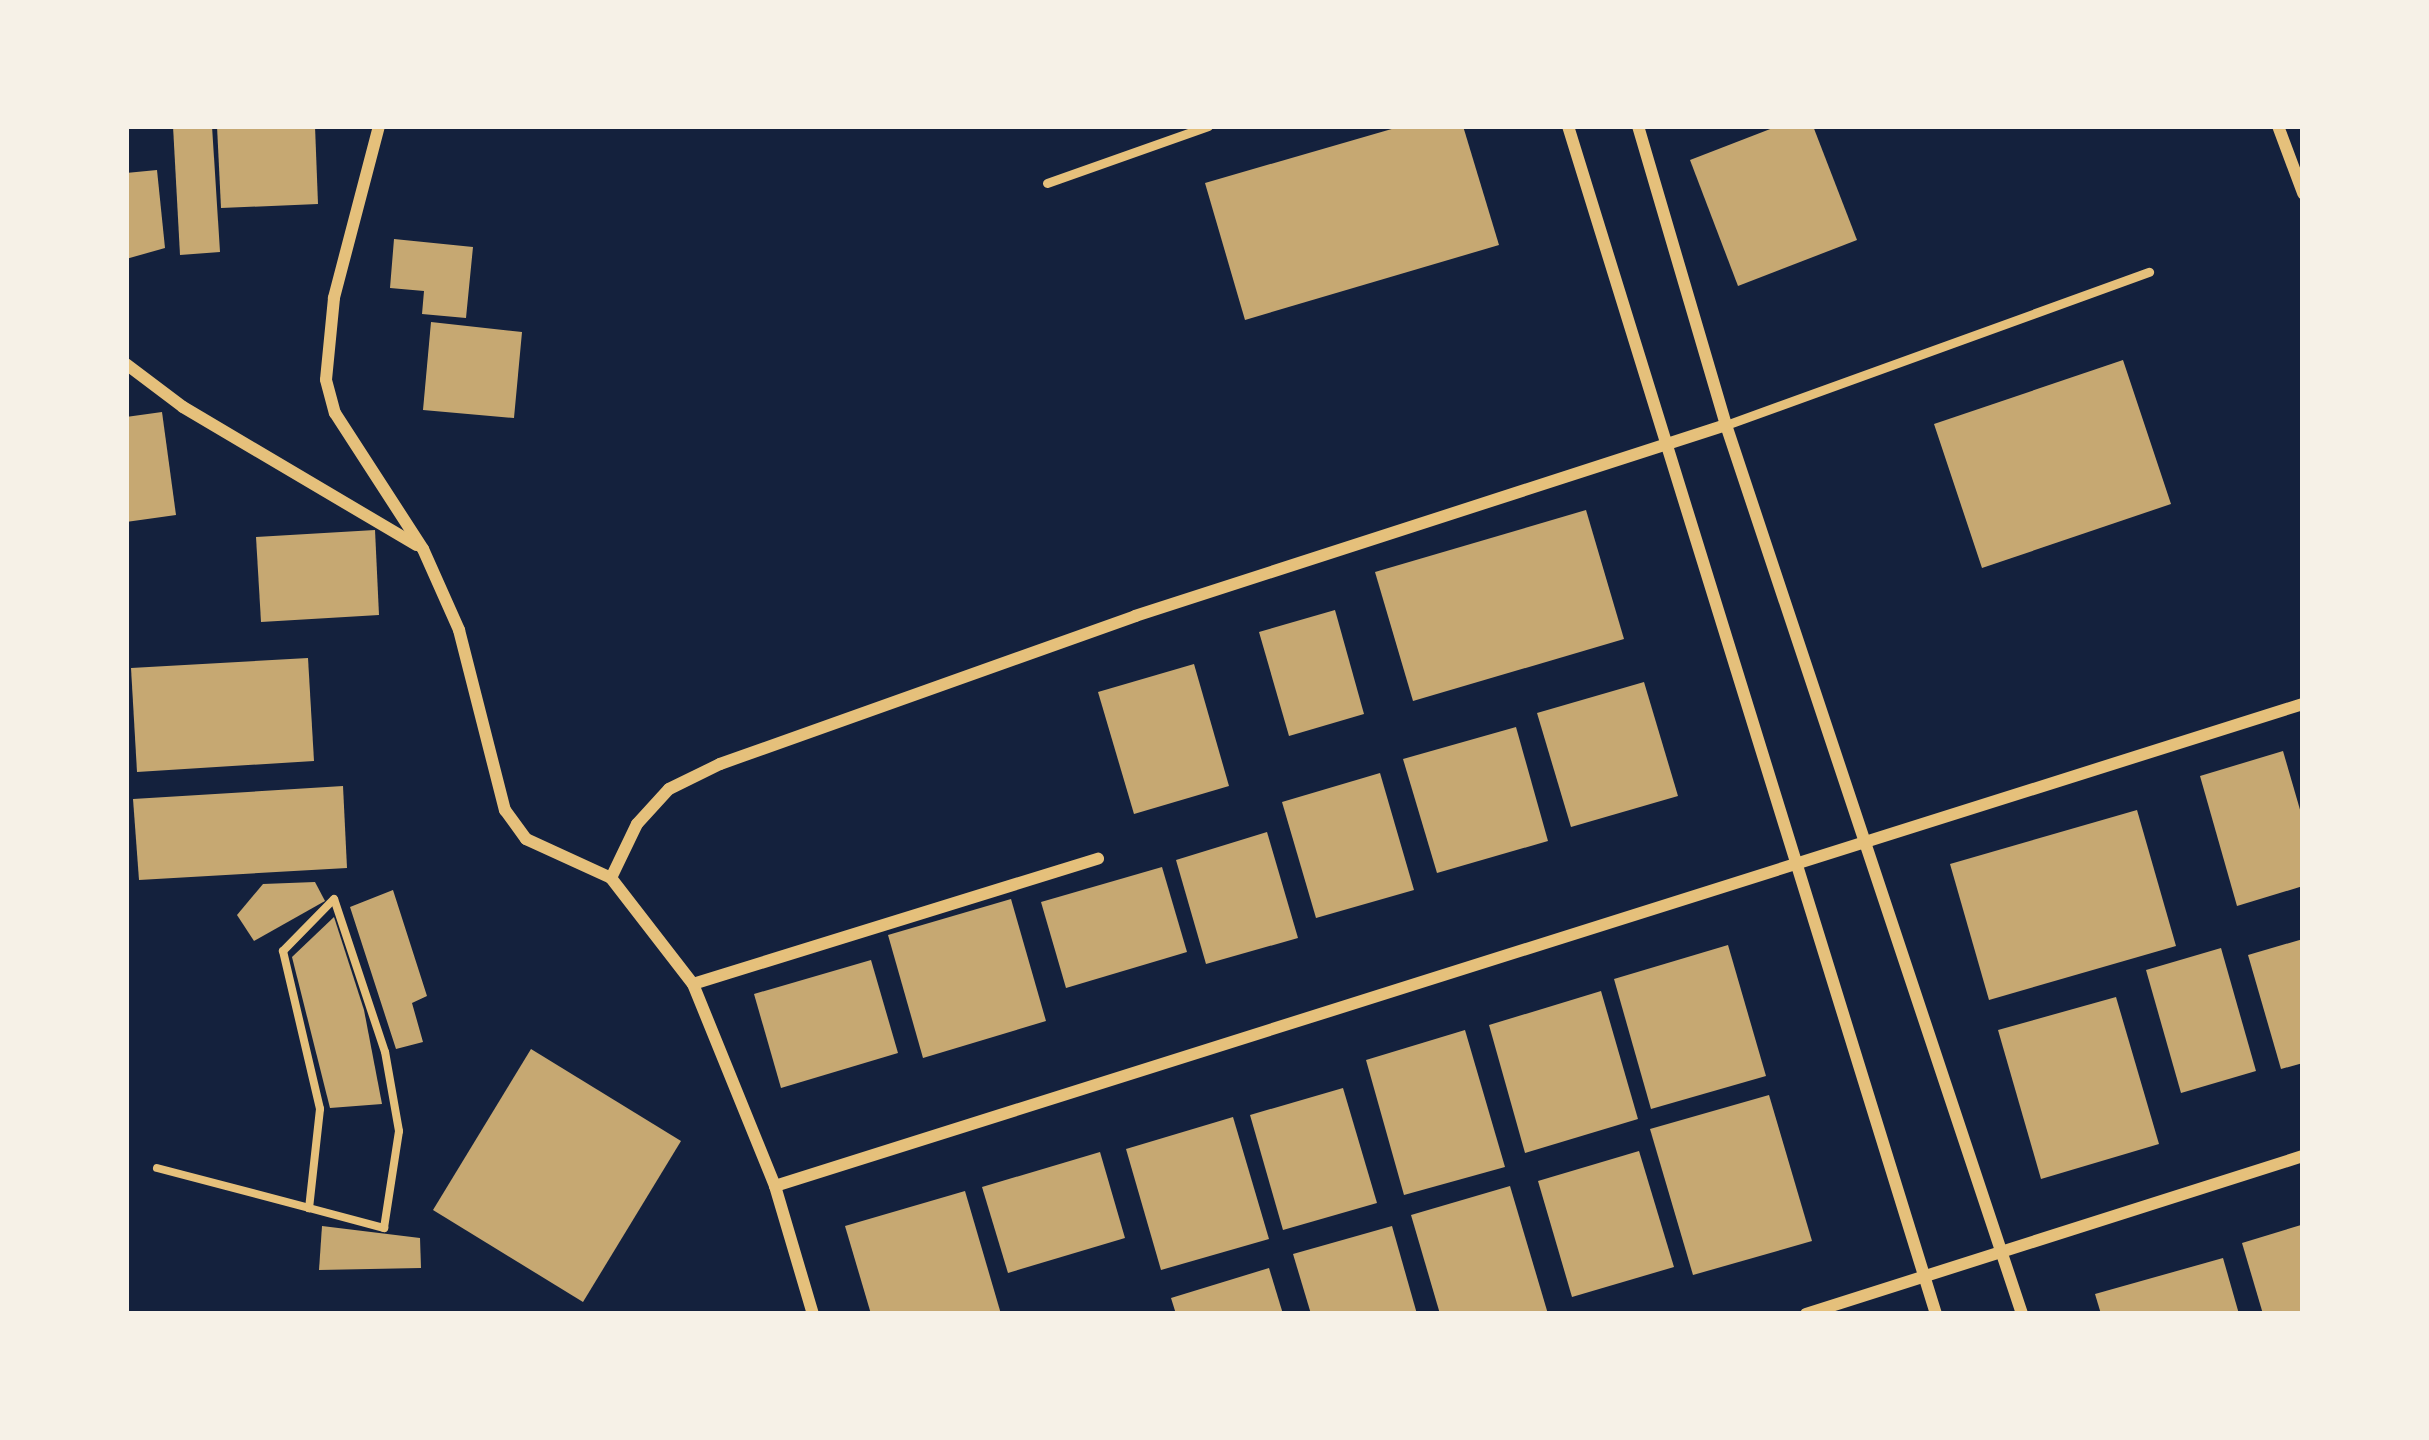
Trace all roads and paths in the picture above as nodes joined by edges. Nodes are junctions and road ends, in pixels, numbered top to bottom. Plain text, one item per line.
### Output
1 (379, 126) edge
2 (1208, 126) edge
3 (1568, 126) edge
4 (1638, 126) edge
5 (2278, 126) edge
6 (1047, 182) dead end
7 (2303, 193) edge
8 (2150, 272) dead end
9 (126, 364) edge
10 (1726, 425) junction
11 (1668, 444) junction
12 (423, 549) junction
13 (2303, 704) edge
14 (1867, 839) junction
15 (1098, 859) dead end
16 (1796, 860) junction
17 (611, 878) junction
18 (693, 984) junction
19 (2303, 1156) edge
20 (157, 1168) dead end
21 (775, 1186) junction
22 (309, 1208) junction
23 (2002, 1252) junction
24 (1924, 1276) junction
25 (813, 1314) edge
26 (1806, 1314) edge
27 (1936, 1314) edge
28 (2022, 1314) edge

1 - 12 street
2 - 6 lane
3 - 11 street
4 - 10 street
5 - 7 street
8 - 10 lane
9 - 12 street
10 - 11 street
10 - 14 street
11 - 16 street
11 - 17 street
12 - 17 street
13 - 14 street
14 - 16 street
14 - 23 street
15 - 18 street
16 - 21 street
16 - 24 street
17 - 18 street
18 - 21 street
19 - 23 street
20 - 22 path
21 - 25 street
22 - 22 path
23 - 24 street
23 - 28 street
24 - 26 street
24 - 27 street

